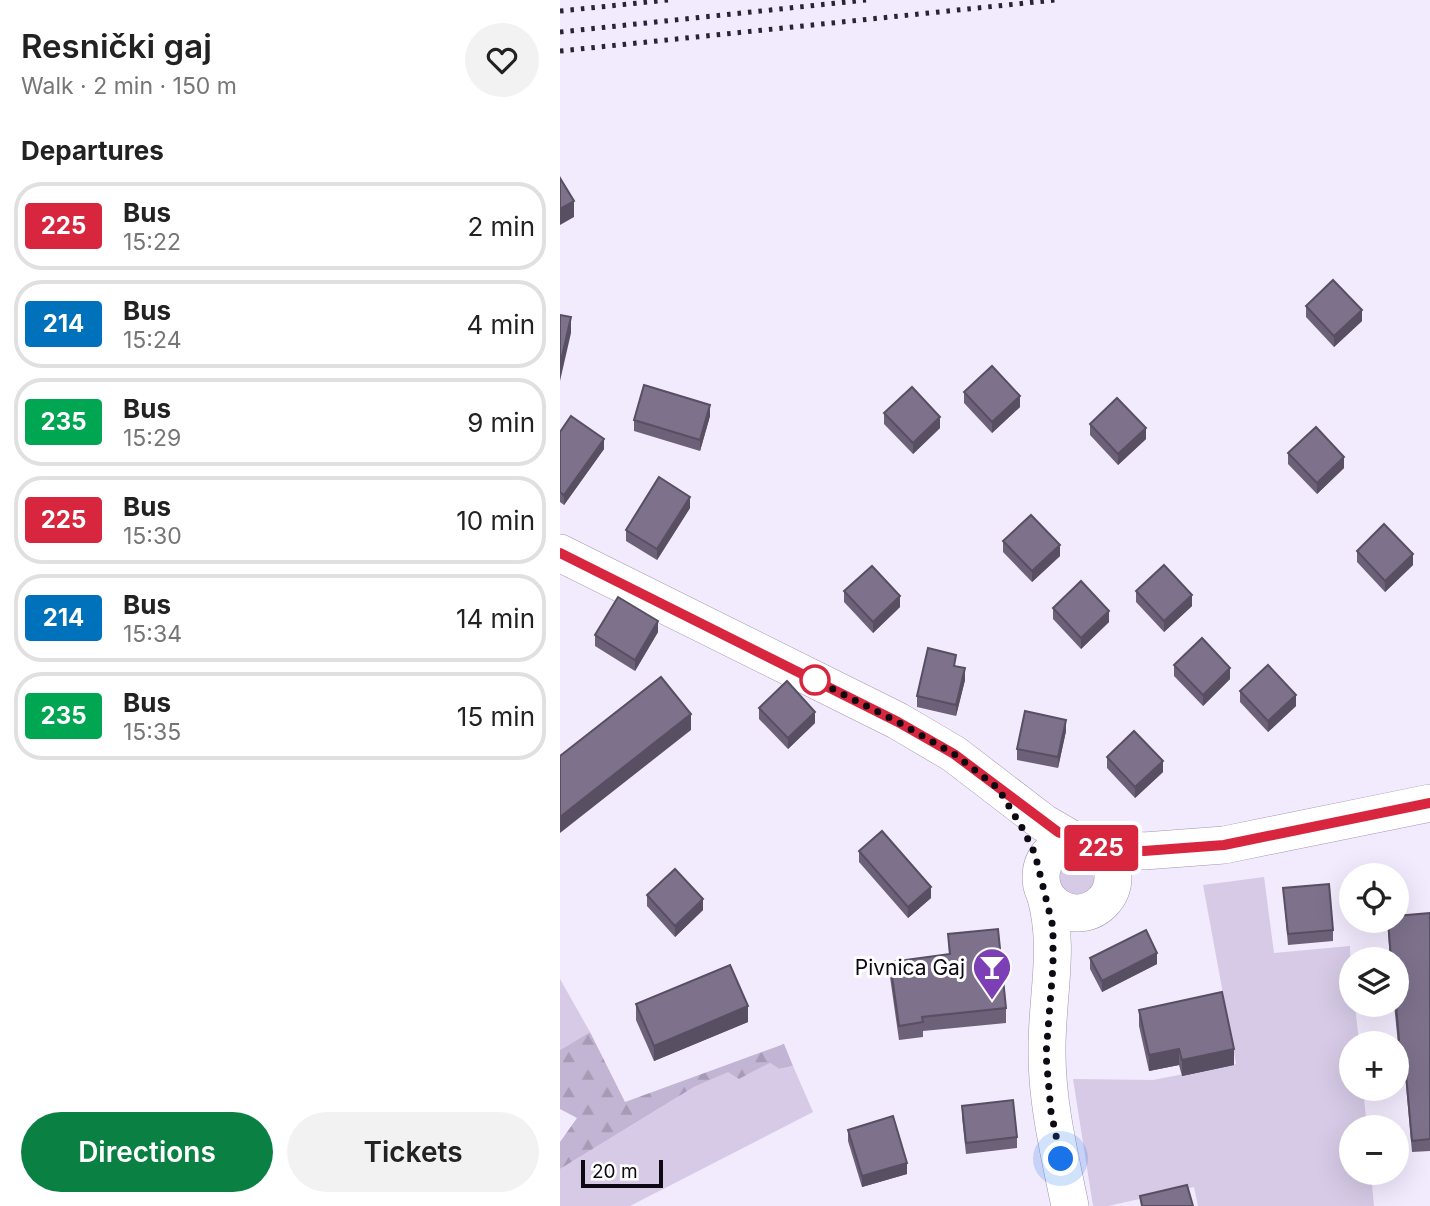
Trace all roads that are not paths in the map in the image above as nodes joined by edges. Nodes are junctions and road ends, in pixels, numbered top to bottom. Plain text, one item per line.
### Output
1 (560, 553) edge
2 (998, 788) junction
3 (1430, 803) edge
4 (1086, 844) junction
5 (1224, 845) junction
6 (1043, 885) junction
7 (1100, 904) junction
8 (1053, 966) junction
9 (1070, 1206) edge

1 - 2 street
2 - 4 street
2 - 6 street
3 - 5 street
4 - 5 street
4 - 6 street
4 - 7 street
5 - 7 street
6 - 7 street
6 - 8 street
7 - 8 street
8 - 9 street

